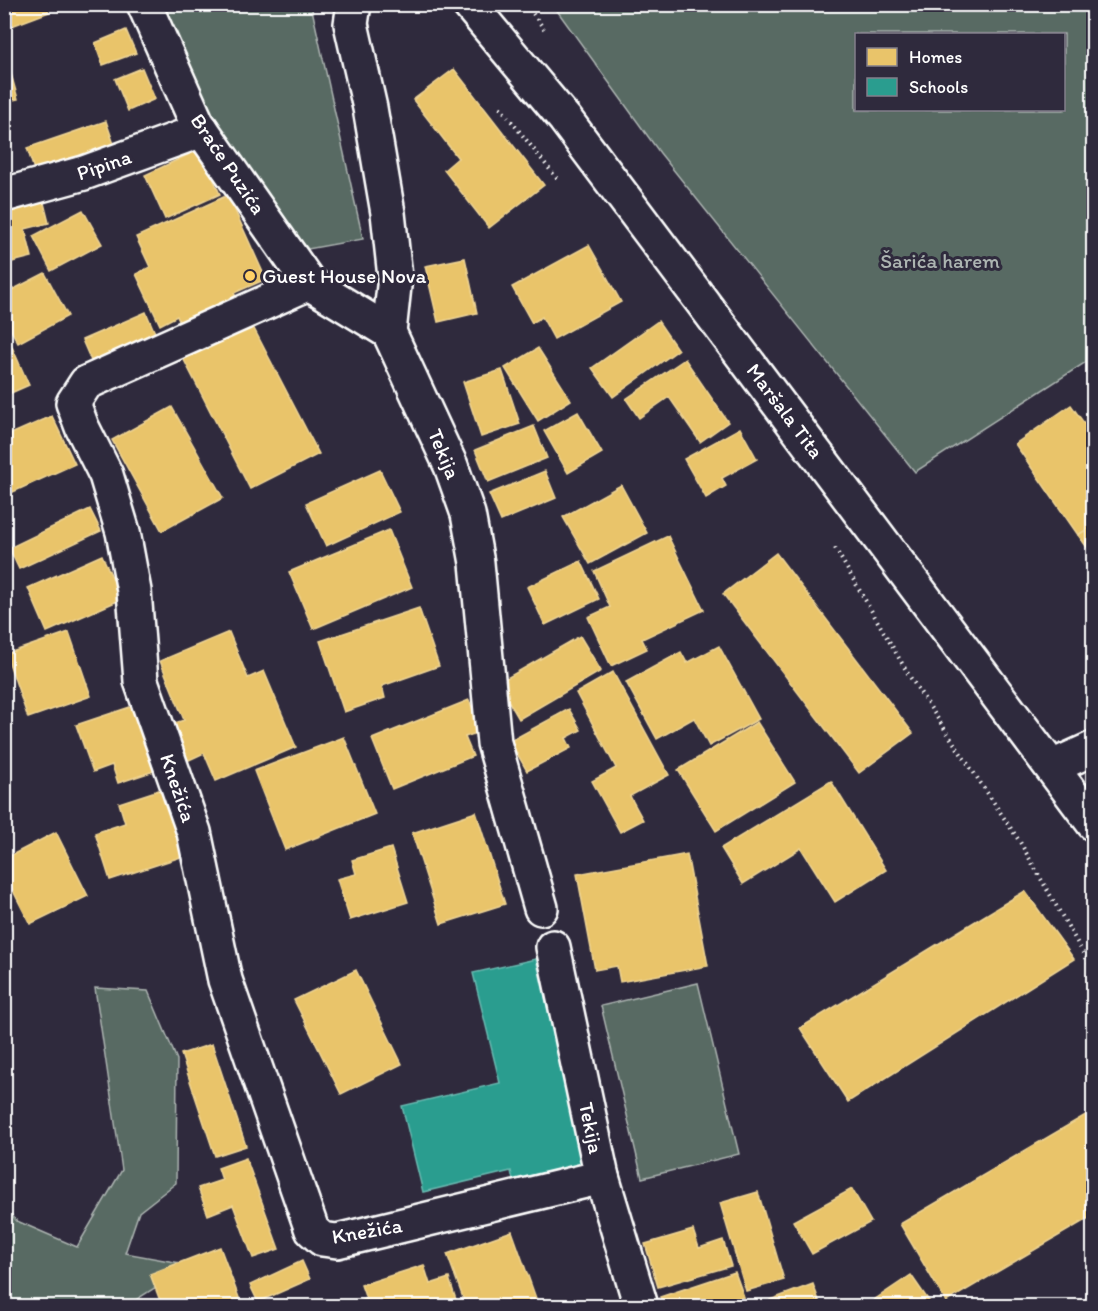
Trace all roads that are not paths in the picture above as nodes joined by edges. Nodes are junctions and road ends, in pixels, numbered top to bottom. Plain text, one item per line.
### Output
1 (144, 4) edge
2 (354, 4) edge
3 (469, 4) edge
4 (202, 130) junction
5 (4, 195) edge
6 (309, 283) junction
7 (389, 332) junction
8 (1094, 748) edge
9 (1053, 767) junction
10 (1094, 824) edge
11 (541, 908) dead end
12 (553, 947) dead end
13 (602, 1177) junction
14 (641, 1306) edge

1 - 4 street, Braće Puzića
2 - 7 street
3 - 9 street, Maršala Tita
4 - 5 street, Pipina
4 - 6 street, Braće Puzića
6 - 7 street
6 - 13 street, Knežića
7 - 11 street, Tekija
8 - 9 street
9 - 10 street, Maršala Tita
12 - 13 street, Tekija
13 - 14 street, Tekija

